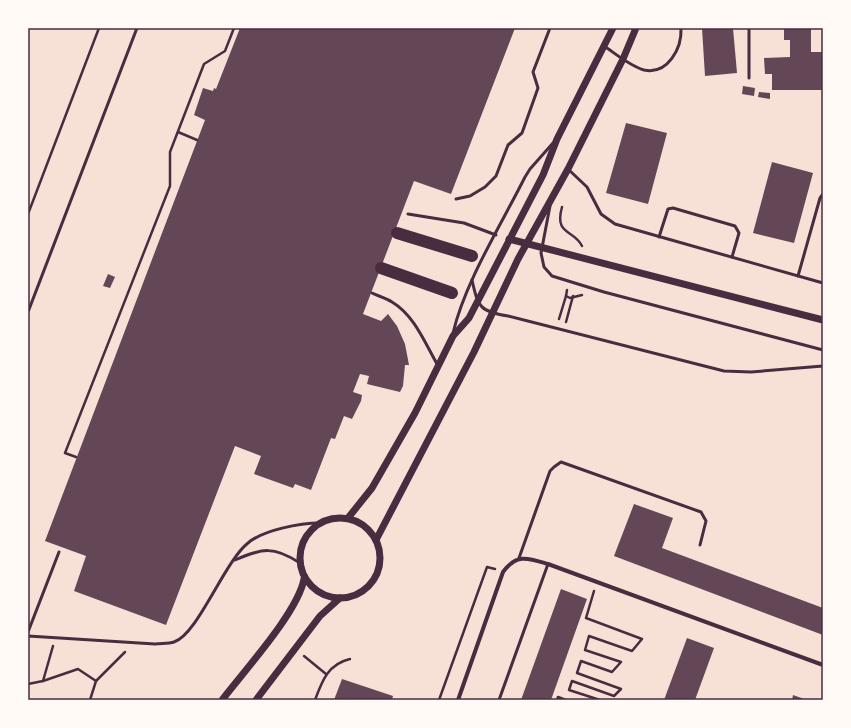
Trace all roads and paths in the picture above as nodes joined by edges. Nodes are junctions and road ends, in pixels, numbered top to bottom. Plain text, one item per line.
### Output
1 (99, 28) edge
2 (137, 28) edge
3 (234, 28) edge
4 (550, 28) edge
5 (613, 28) edge
6 (636, 28) edge
7 (681, 28) edge
8 (749, 28) edge
9 (604, 46) junction
10 (623, 59) junction
11 (749, 78) dead end
12 (178, 132) junction
13 (557, 139) junction
14 (198, 140) dead end
15 (568, 169) junction
16 (823, 194) edge
17 (552, 196) junction
18 (456, 198) dead end
19 (564, 202) dead end
20 (28, 214) edge
21 (408, 214) dead end
22 (397, 234) dead end
23 (496, 235) junction
24 (659, 236) junction
25 (509, 239) junction
26 (526, 244) junction
27 (582, 245) dead end
28 (541, 248) junction
29 (472, 256) dead end
30 (732, 257) junction
31 (381, 268) dead end
32 (798, 276) junction
33 (472, 280) junction
34 (572, 283) junction
35 (823, 283) edge
36 (372, 293) dead end
37 (452, 293) dead end
38 (566, 296) dead end
39 (477, 301) junction
40 (28, 312) edge
41 (493, 314) junction
42 (823, 320) edge
43 (563, 330) junction
44 (452, 336) junction
45 (823, 350) edge
46 (823, 366) edge
47 (439, 367) junction
48 (76, 457) dead end
49 (348, 518) junction
50 (320, 523) junction
51 (376, 540) junction
52 (700, 545) dead end
53 (59, 552) dead end
54 (519, 558) junction
55 (234, 561) junction
56 (300, 563) junction
57 (548, 564) junction
58 (503, 572) junction
59 (304, 579) junction
60 (597, 581) junction
61 (340, 598) junction
62 (28, 632) edge
63 (28, 636) edge
64 (134, 643) junction
65 (50, 654) dead end
66 (304, 656) dead end
67 (350, 659) dead end
68 (823, 665) edge
69 (326, 674) junction
70 (43, 681) junction
71 (96, 681) junction
72 (28, 684) edge
73 (90, 700) edge
74 (222, 700) edge
75 (256, 700) edge
76 (315, 700) edge
77 (439, 700) edge
78 (458, 700) edge
79 (499, 700) edge
80 (557, 700) edge
81 (566, 700) edge
82 (600, 700) edge

1 - 20 path
2 - 40 lane
3 - 12 path
4 - 18 lane
5 - 9 street
6 - 10 street
7 - 10 lane
8 - 11 lane
9 - 10 lane
9 - 13 street
10 - 15 street
12 - 14 path
12 - 48 path
13 - 23 lane
13 - 25 street
15 - 17 street
15 - 24 lane
16 - 32 lane
17 - 26 street
17 - 28 lane
19 - 27 path
21 - 23 lane
22 - 29 highway
23 - 33 lane
24 - 30 lane
24 - 30 lane
25 - 26 street
25 - 39 street
26 - 28 street
26 - 41 street
28 - 34 lane
28 - 42 street
30 - 32 lane
31 - 37 highway
32 - 35 lane
33 - 39 lane
33 - 44 lane
34 - 43 path
34 - 45 lane
36 - 47 lane
38 - 43 path
39 - 41 lane
39 - 44 street
41 - 43 lane
41 - 51 street
43 - 46 lane
44 - 47 street
47 - 49 street
49 - 50 street
49 - 51 street
50 - 55 lane
50 - 56 street
51 - 61 street
52 - 54 lane
53 - 62 lane
54 - 57 street
54 - 58 street
55 - 56 lane
55 - 64 lane
56 - 59 street
57 - 60 street
57 - 79 lane
58 - 77 path
58 - 78 street
59 - 61 street
59 - 74 street
60 - 68 street
60 - 82 path
61 - 75 street
63 - 64 lane
64 - 71 path
65 - 70 path
66 - 69 path
67 - 69 path
69 - 76 path
70 - 71 path
70 - 72 path
71 - 73 path
80 - 81 path

